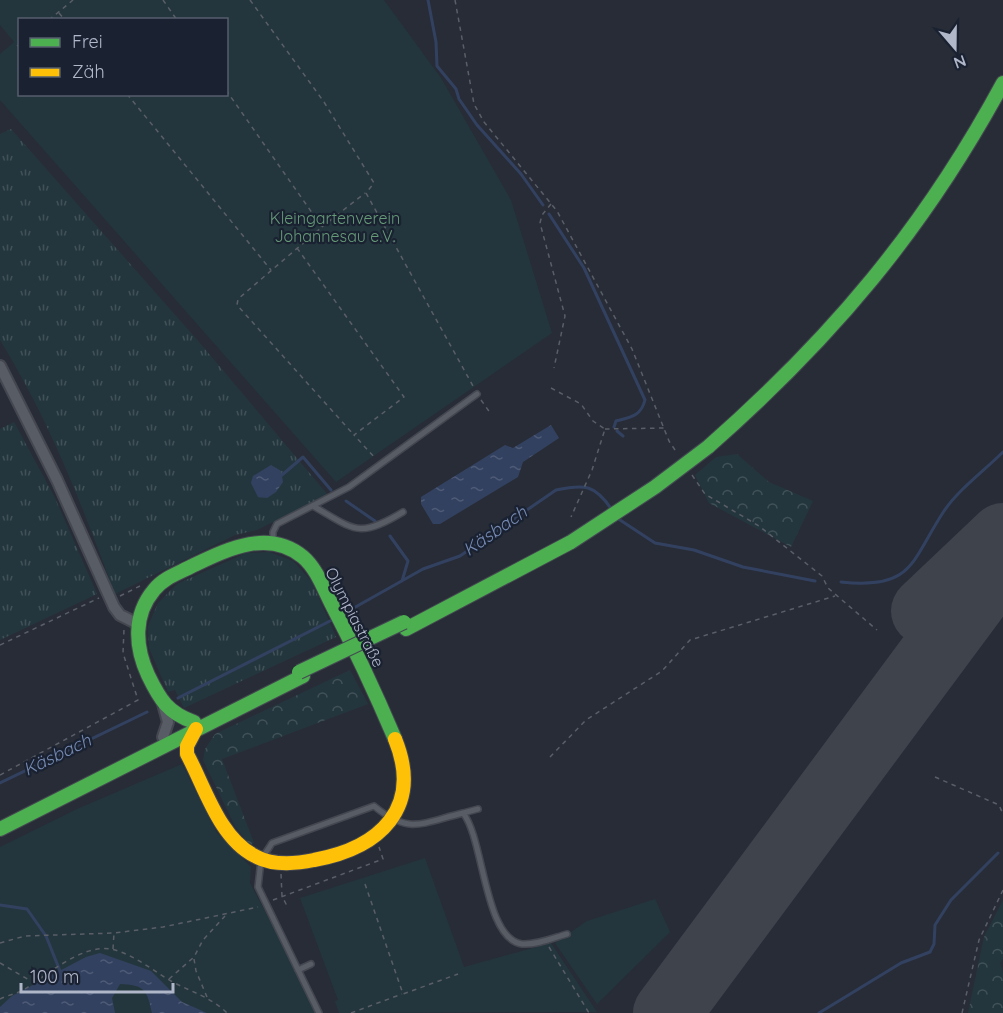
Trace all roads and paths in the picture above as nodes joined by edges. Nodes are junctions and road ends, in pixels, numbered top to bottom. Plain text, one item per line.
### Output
1 (73, 0) edge
2 (164, 0) edge
3 (250, 0) edge
4 (455, 0) edge
5 (59, 12) junction
6 (52, 18) edge
7 (64, 18) edge
8 (176, 18) edge
9 (1003, 83) edge
10 (228, 93) edge
11 (129, 96) edge
12 (366, 193) junction
13 (551, 204) junction
14 (322, 227) junction
15 (297, 248) junction
16 (272, 270) junction
17 (0, 366) edge
18 (554, 368) dead end
19 (551, 388) dead end
20 (477, 394) junction
21 (491, 414) dead end
22 (604, 429) junction
23 (664, 429) junction
24 (354, 435) junction
25 (681, 459) dead end
26 (381, 466) junction
27 (687, 468) dead end
28 (313, 506) junction
29 (403, 512) dead end
30 (571, 518) dead end
31 (273, 542) junction
32 (148, 582) dead end
33 (836, 596) junction
34 (109, 597) junction
35 (132, 621) junction
36 (877, 630) dead end
37 (0, 645) edge
38 (160, 696) junction
39 (195, 725) junction
40 (160, 742) junction
41 (187, 754) junction
42 (550, 758) dead end
43 (0, 775) edge
44 (935, 777) dead end
45 (478, 809) dead end
46 (1003, 814) edge
47 (465, 815) junction
48 (0, 821) edge
49 (391, 821) junction
50 (0, 829) edge
51 (379, 846) dead end
52 (261, 860) junction
53 (281, 873) dead end
54 (365, 884) dead end
55 (1003, 890) edge
56 (282, 896) junction
57 (264, 904) junction
58 (287, 906) dead end
59 (226, 914) junction
60 (114, 933) junction
61 (567, 934) dead end
62 (544, 940) junction
63 (0, 943) edge
64 (113, 950) junction
65 (194, 957) junction
66 (0, 963) edge
67 (311, 964) dead end
68 (298, 969) junction
69 (458, 974) dead end
70 (169, 980) junction
71 (32, 981) junction
72 (403, 994) junction
73 (208, 997) junction
74 (0, 999) edge
75 (227, 1013) edge
76 (319, 1013) edge
77 (351, 1013) edge
78 (589, 1013) edge
79 (962, 1013) edge

1 - 5 path
2 - 8 path
3 - 12 path
4 - 13 path
5 - 6 path
5 - 7 path
9 - 39 main road, bridge
10 - 14 path
11 - 16 path
12 - 14 path
12 - 20 path
13 - 18 path
13 - 23 path
14 - 15 path
15 - 16 path
15 - 24 path
16 - 24 path
17 - 34 street
19 - 22 path
20 - 21 path
20 - 26 lane
22 - 23 path
22 - 30 path
23 - 25 path
24 - 26 path
26 - 28 lane
27 - 33 path
28 - 29 lane
28 - 31 lane
31 - 35 main road
31 - 49 main road, Olympiastraße
32 - 34 path
33 - 36 path
33 - 42 path
34 - 35 street
34 - 37 path
35 - 38 main road
35 - 43 path
38 - 39 main road
38 - 40 street
39 - 40 main road
39 - 41 main road
40 - 41 street
40 - 48 main road
40 - 50 main road
41 - 52 main road
44 - 46 path
45 - 47 lane
47 - 49 lane
47 - 62 lane
49 - 52 main road, Olympiastraße
49 - 52 lane
51 - 56 path
52 - 57 lane
53 - 56 path
54 - 72 path
55 - 79 path
56 - 58 path
57 - 59 path
57 - 68 lane
59 - 60 path
59 - 65 path
60 - 63 path
60 - 64 path
61 - 62 lane
62 - 78 path
64 - 70 path
64 - 71 path
65 - 70 path
65 - 73 path
66 - 71 path
67 - 68 lane
68 - 76 lane
69 - 72 path
70 - 73 path
71 - 74 path
72 - 77 path
73 - 75 path

